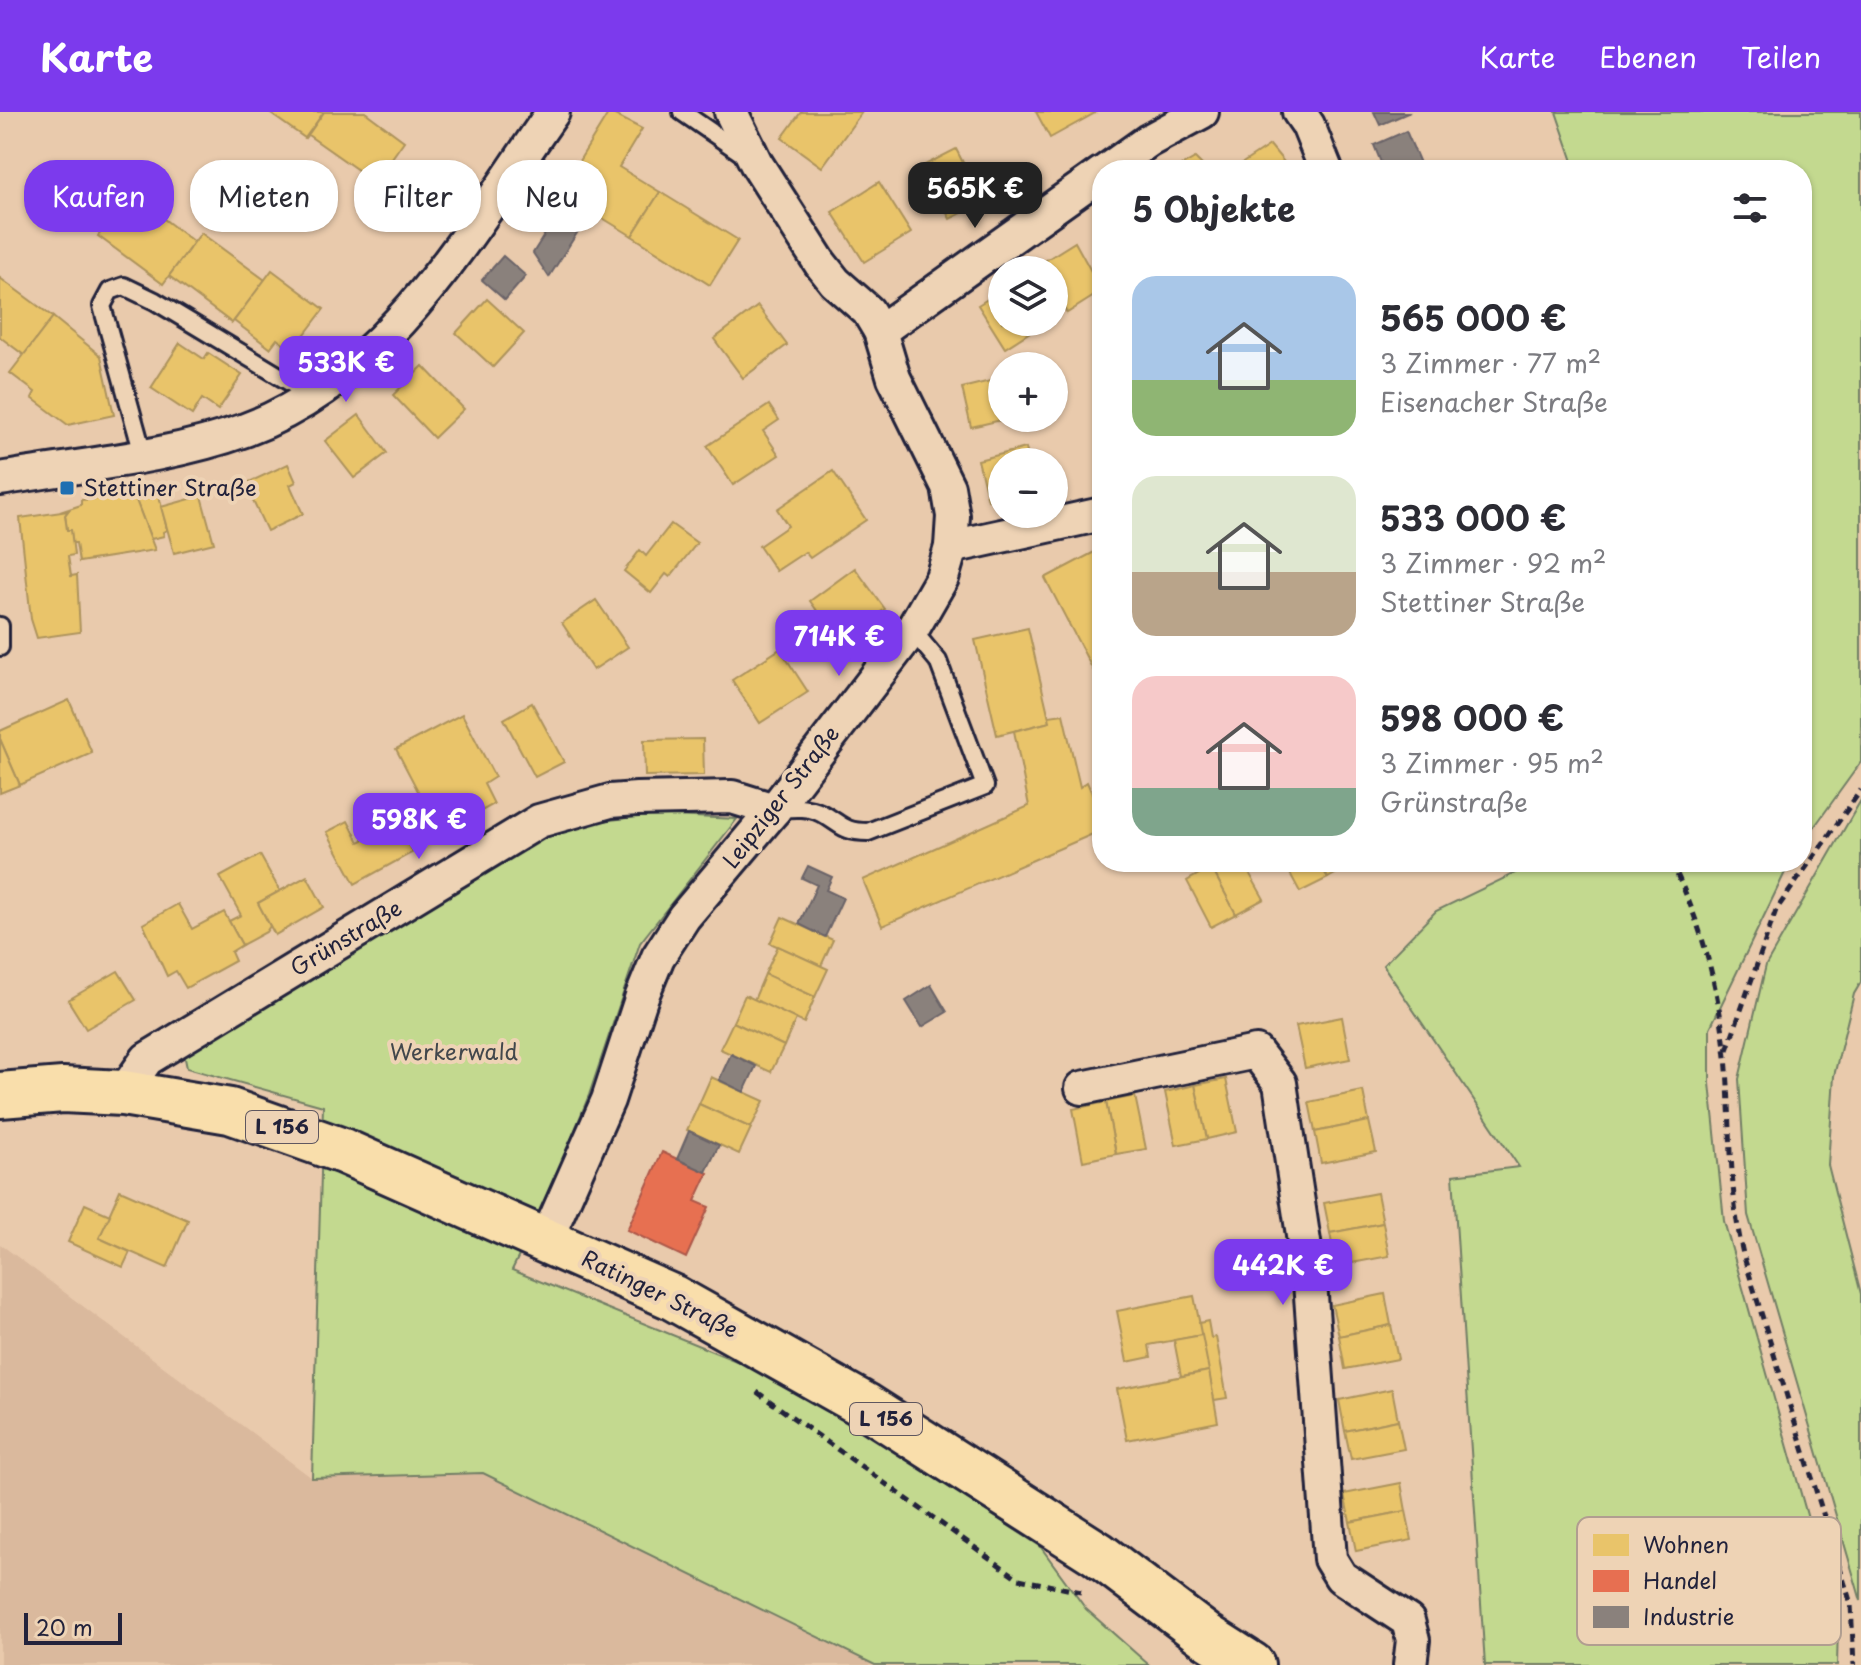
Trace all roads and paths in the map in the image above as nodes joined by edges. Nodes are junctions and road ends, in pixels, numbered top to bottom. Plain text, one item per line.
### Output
1 (553, 112) edge
2 (682, 112) edge
3 (731, 112) edge
4 (1202, 112) edge
5 (1299, 112) edge
6 (1121, 160) edge
7 (1322, 160) edge
8 (756, 163) junction
9 (1092, 181) edge
10 (880, 331) junction
11 (311, 395) junction
12 (143, 454) junction
13 (0, 479) edge
14 (1092, 516) edge
15 (951, 547) junction
16 (0, 626) edge
17 (912, 630) junction
18 (0, 647) edge
19 (1861, 790) edge
20 (774, 810) junction
21 (1812, 859) edge
22 (1675, 872) edge
23 (1803, 872) edge
24 (1725, 1054) junction
25 (1082, 1088) dead end
26 (123, 1093) junction
27 (0, 1095) edge
28 (546, 1240) junction
29 (755, 1390) dead end
30 (1825, 1517) edge
31 (1841, 1571) edge
32 (1087, 1592) dead end
33 (1252, 1665) edge
34 (1410, 1665) edge
35 (1854, 1665) edge

1 - 11 street
2 - 8 lane, Leipziger Straße
3 - 8 street, Leipziger Straße
4 - 6 street
5 - 7 street
8 - 10 street, Leipziger Straße
9 - 10 street
10 - 15 street, Leipziger Straße
11 - 12 street
11 - 12 lane
12 - 13 street
14 - 15 street
15 - 17 street, Leipziger Straße
16 - 18 lane
17 - 20 street, Leipziger Straße
17 - 20 lane
19 - 21 path
20 - 26 street, Grünstraße
20 - 28 street, Leipziger Straße
22 - 24 path
23 - 24 path
24 - 30 path
25 - 34 street
26 - 27 main road, Ratinger Straße / L 156
26 - 28 main road, Ratinger Straße / L 156
28 - 33 main road, Ratinger Straße / L 156
29 - 32 path
31 - 35 path

